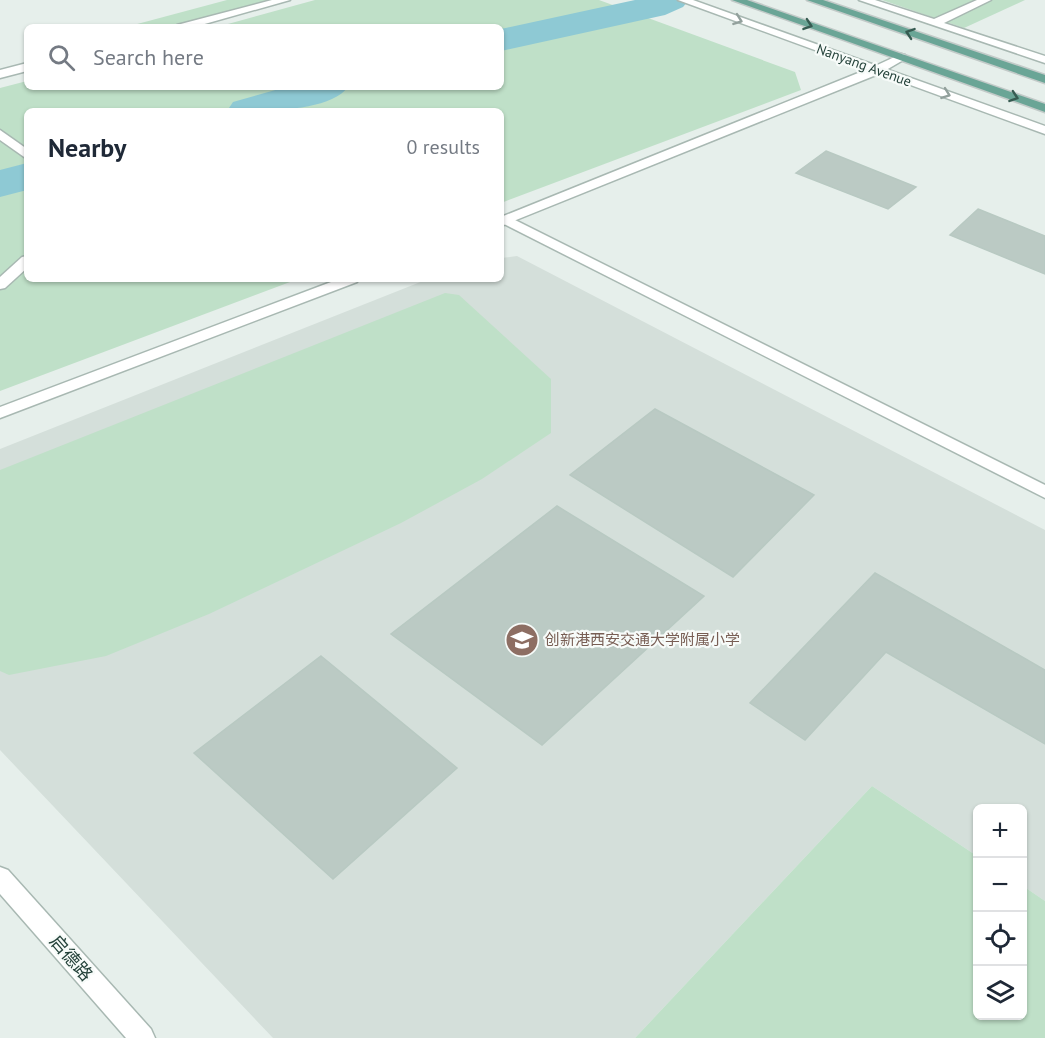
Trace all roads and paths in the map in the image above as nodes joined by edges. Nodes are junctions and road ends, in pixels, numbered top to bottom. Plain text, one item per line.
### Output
1 (285, 0) edge
2 (683, 0) edge
3 (737, 0) edge
4 (812, 0) edge
5 (864, 0) edge
6 (986, 0) edge
7 (935, 23) junction
8 (193, 24) edge
9 (901, 57) junction
10 (1045, 60) edge
11 (24, 68) edge
12 (877, 70) junction
13 (0, 74) edge
14 (1045, 79) edge
15 (1045, 108) edge
16 (1045, 130) edge
17 (0, 134) edge
18 (24, 153) edge
19 (504, 221) edge
20 (24, 263) edge
21 (344, 282) edge
22 (0, 285) edge
23 (0, 413) edge
24 (1045, 492) edge
25 (0, 877) edge
26 (142, 1038) edge

1 - 8 street
2 -> 12 street, Nanyang Avenue
3 -> 9 main road
14 -> 4 main road
5 - 7 street
6 - 7 street
7 - 10 street
9 - 12 street
9 -> 15 main road
11 - 13 street
12 -> 16 street, Nanyang Avenue
12 - 19 street
17 - 18 street
19 - 24 street
20 - 22 street
21 - 23 street
25 - 26 street, 启德路

